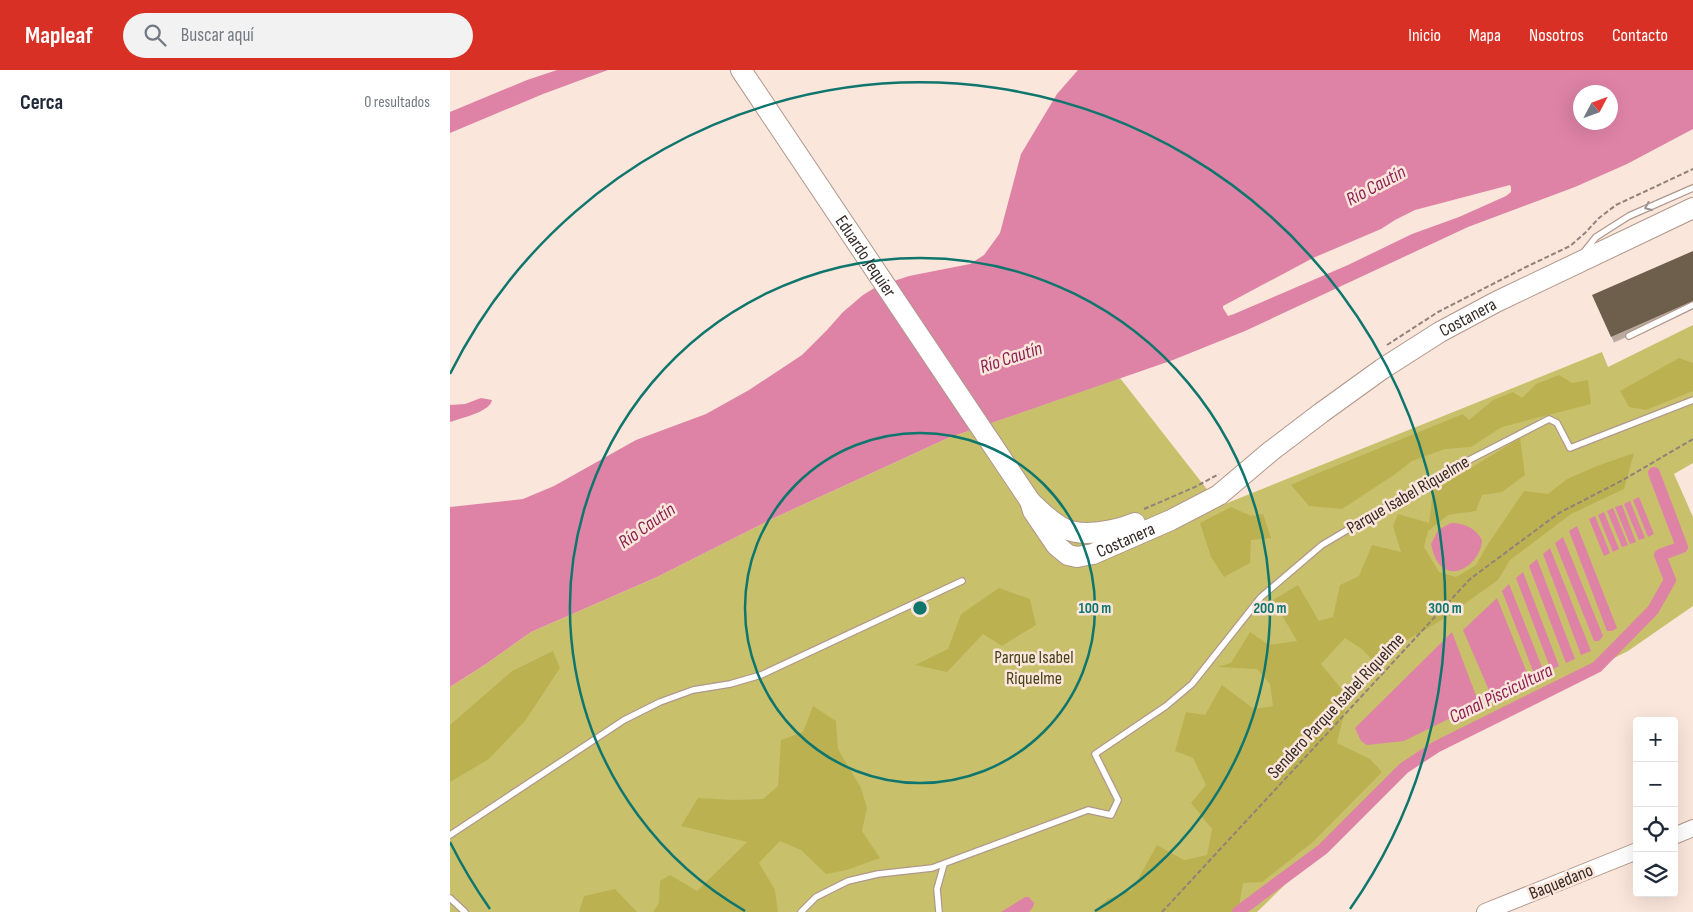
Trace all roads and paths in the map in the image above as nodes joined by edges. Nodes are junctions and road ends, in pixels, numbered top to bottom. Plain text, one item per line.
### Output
1 (741, 70) edge
2 (1693, 188) edge
3 (1693, 208) edge
4 (1576, 262) junction
5 (1693, 305) edge
6 (1629, 336) dead end
7 (1693, 400) edge
8 (1693, 439) edge
9 (989, 442) joint
10 (962, 582) dead end
11 (1693, 828) edge
12 (1678, 834) edge
13 (450, 835) edge
14 (1635, 852) edge
15 (944, 864) junction
16 (450, 898) edge
17 (465, 912) edge
18 (801, 912) edge
19 (939, 912) edge
20 (1162, 912) edge
21 (1485, 912) edge

1 - 9 highway, Eduardo Jequier
2 -> 4 lane
3 - 4 highway, Costanera
4 - 9 highway, Costanera
5 - 6 lane
7 - 15 lane, Parque Isabel Riquelme
8 - 20 path, Sendero Parque Isabel Riquelme
10 - 13 lane
11 - 12 street
14 - 21 street, Baquedano
15 - 18 lane, Parque Isabel Riquelme
15 - 19 lane
16 - 17 lane

